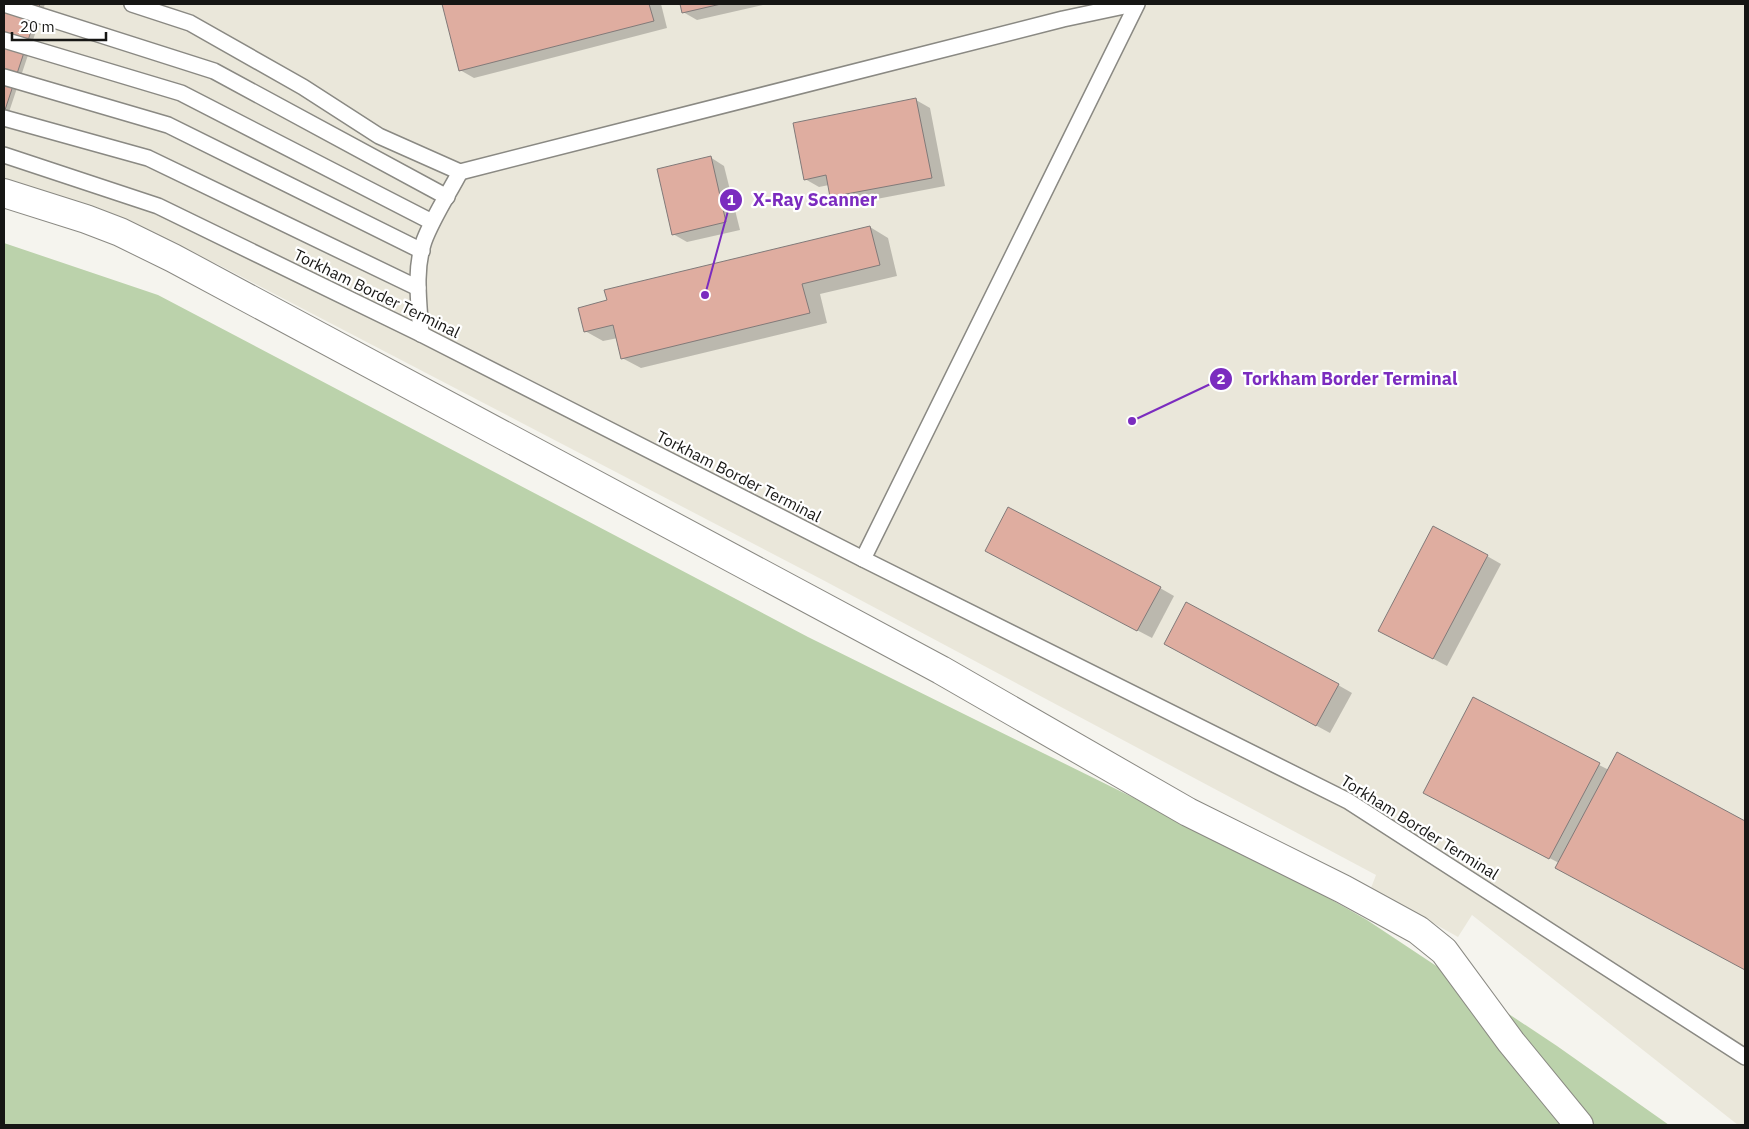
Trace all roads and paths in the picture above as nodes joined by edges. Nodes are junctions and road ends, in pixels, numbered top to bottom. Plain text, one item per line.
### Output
1 (4, 4) edge
2 (132, 4) edge
3 (1135, 4) edge
4 (4, 40) edge
5 (4, 76) edge
6 (4, 118) edge
7 (4, 155) edge
8 (460, 172) junction
9 (4, 193) edge
10 (447, 197) junction
11 (432, 222) junction
12 (422, 251) junction
13 (418, 288) junction
14 (421, 334) junction
15 (863, 559) junction
16 (1745, 1057) edge
17 (1579, 1125) edge

1 - 10 lane
2 - 8 lane
3 - 8 lane
3 - 15 lane
4 - 11 lane
5 - 12 lane
6 - 13 lane
7 - 14 lane, Torkham Border Terminal
8 - 10 lane
9 - 17 street
10 - 11 lane
11 - 12 lane
12 - 13 lane
13 - 14 lane
14 - 15 lane, Torkham Border Terminal
15 - 16 lane, Torkham Border Terminal

